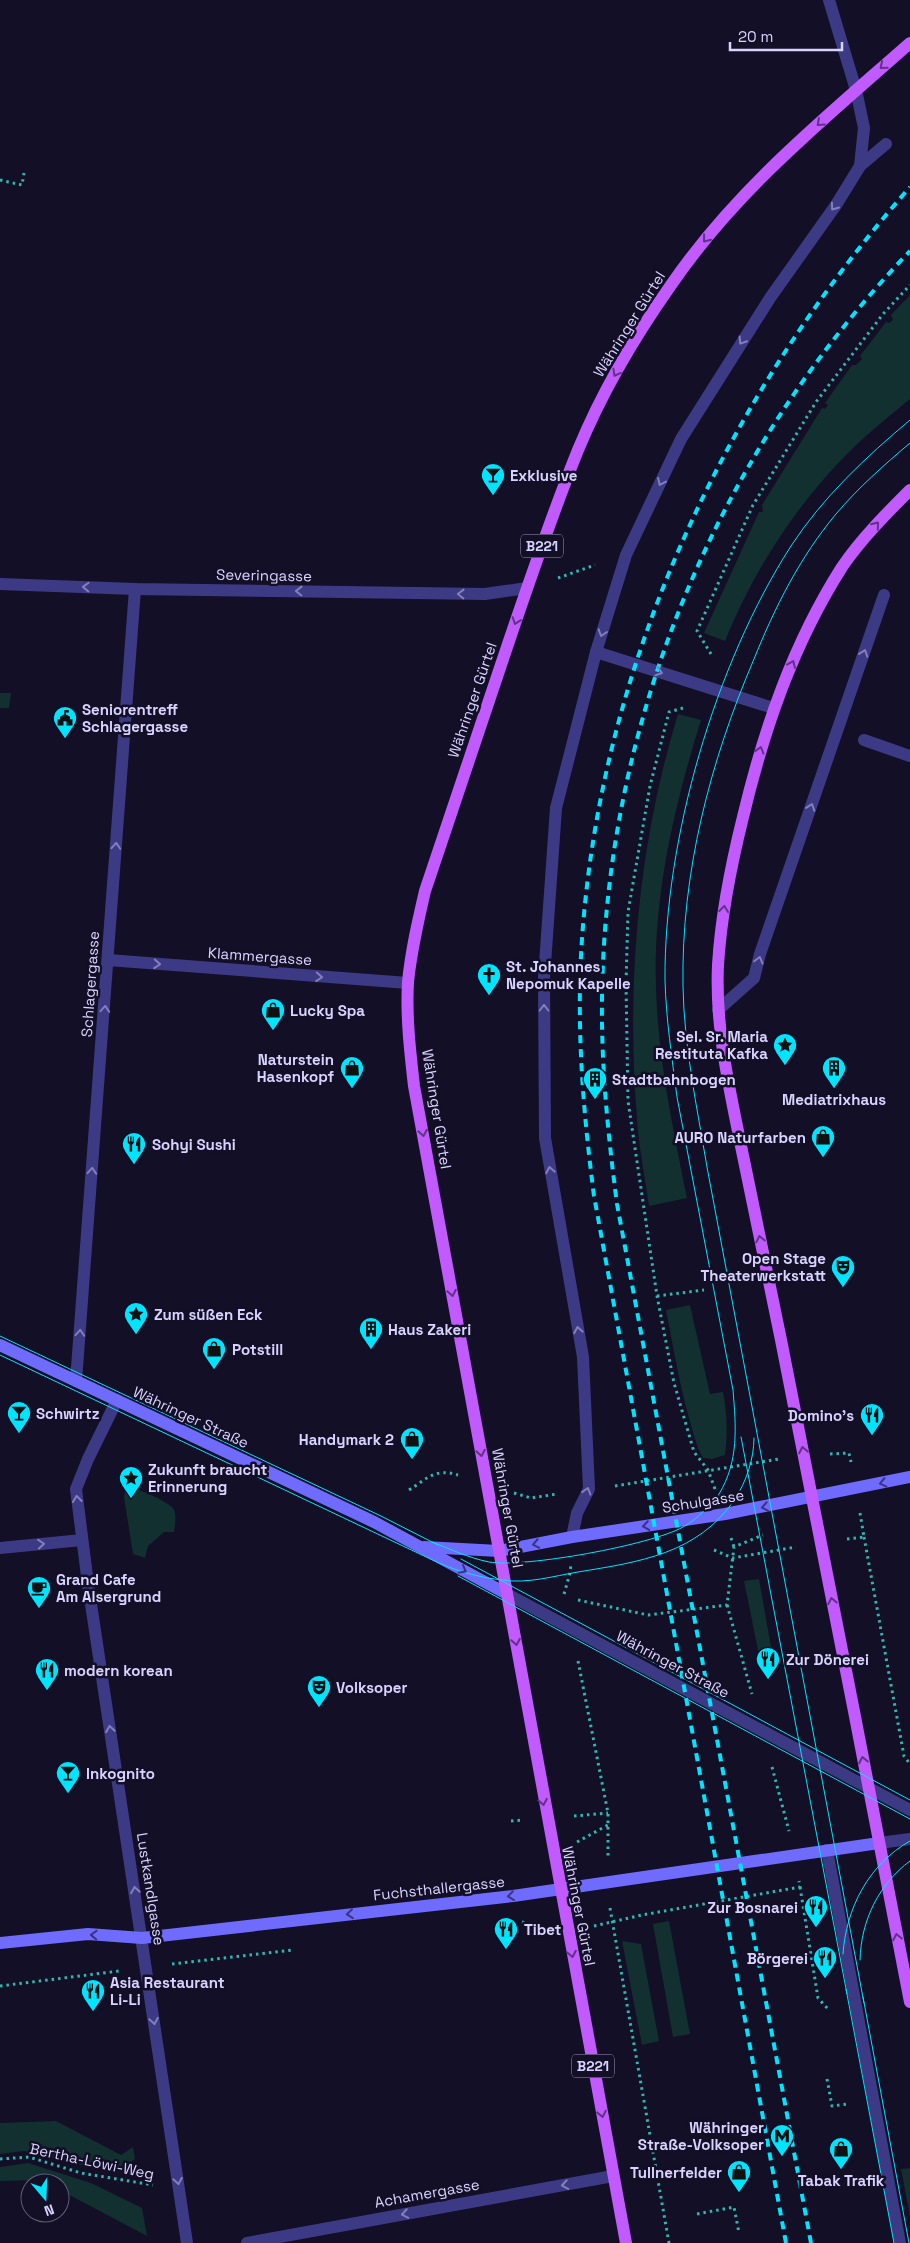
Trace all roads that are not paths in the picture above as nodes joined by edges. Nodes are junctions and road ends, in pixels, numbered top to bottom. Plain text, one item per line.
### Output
1 (829, 0) edge
2 (910, 43) edge
3 (856, 90) junction
4 (886, 144) dead end
5 (860, 166) junction
6 (910, 490) edge
7 (0, 584) edge
8 (527, 588) junction
9 (135, 589) junction
10 (884, 595) dead end
11 (596, 652) junction
12 (773, 708) junction
13 (864, 740) dead end
14 (910, 756) edge
15 (108, 960) junction
16 (408, 983) junction
17 (718, 1010) junction
18 (0, 1345) edge
19 (76, 1381) junction
20 (117, 1400) junction
21 (910, 1477) edge
22 (813, 1498) junction
23 (572, 1537) junction
24 (82, 1540) junction
25 (420, 1547) junction
26 (0, 1548) edge
27 (499, 1551) junction
28 (507, 1594) junction
29 (869, 1788) junction
30 (910, 1810) edge
31 (910, 1839) edge
32 (879, 1842) junction
33 (827, 1850) junction
34 (560, 1889) junction
35 (142, 1938) junction
36 (0, 1943) edge
37 (910, 2002) edge
38 (613, 2176) junction
39 (187, 2243) edge
40 (247, 2243) edge
41 (626, 2243) edge
42 (900, 2243) edge

1 - 3 street
2 -> 3 main road, Währinger Gürtel / B221
3 - 5 street
3 -> 8 main road, Währinger Gürtel / B221
4 - 5 street
5 -> 11 street
12 -> 6 main road
9 -> 7 street, Severingasse
8 -> 9 street, Severingasse
8 -> 16 main road, Währinger Gürtel / B221
15 -> 9 street, Schlagergasse
17 -> 10 street
11 -> 12 street
23 -> 11 street
17 -> 12 main road
13 - 14 street
15 -> 16 street, Klammergasse
19 -> 15 street, Schlagergasse
16 -> 27 main road, Währinger Gürtel / B221
22 -> 17 main road
18 - 19 main road, Währinger Straße
19 - 20 main road, Währinger Straße
24 -> 20 street, Lustkandlgasse
20 - 25 main road, Währinger Straße
21 -> 22 main road, Schulgasse
22 -> 23 main road, Schulgasse
29 -> 22 main road
23 -> 27 main road, Schulgasse
26 -> 24 street
35 -> 24 street, Lustkandlgasse
25 - 27 main road, Währinger Straße
25 -> 28 main road, Währinger Straße
27 - 28 main road, Währinger Gürtel / B221
28 - 29 street, Währinger Straße
28 -> 34 main road, Währinger Gürtel / B221
29 - 30 street, Währinger Straße
29 - 32 main road
31 - 32 street
32 - 33 main road, Fuchsthallergasse
37 -> 32 main road
33 - 34 main road, Fuchsthallergasse
33 - 42 street
34 -> 35 main road, Fuchsthallergasse
34 -> 38 main road, Währinger Gürtel / B221
35 -> 36 main road, Fuchsthallergasse
35 -> 39 street, Lustkandlgasse
38 -> 40 street, Achamergasse
38 - 41 main road, Währinger Gürtel / B221

